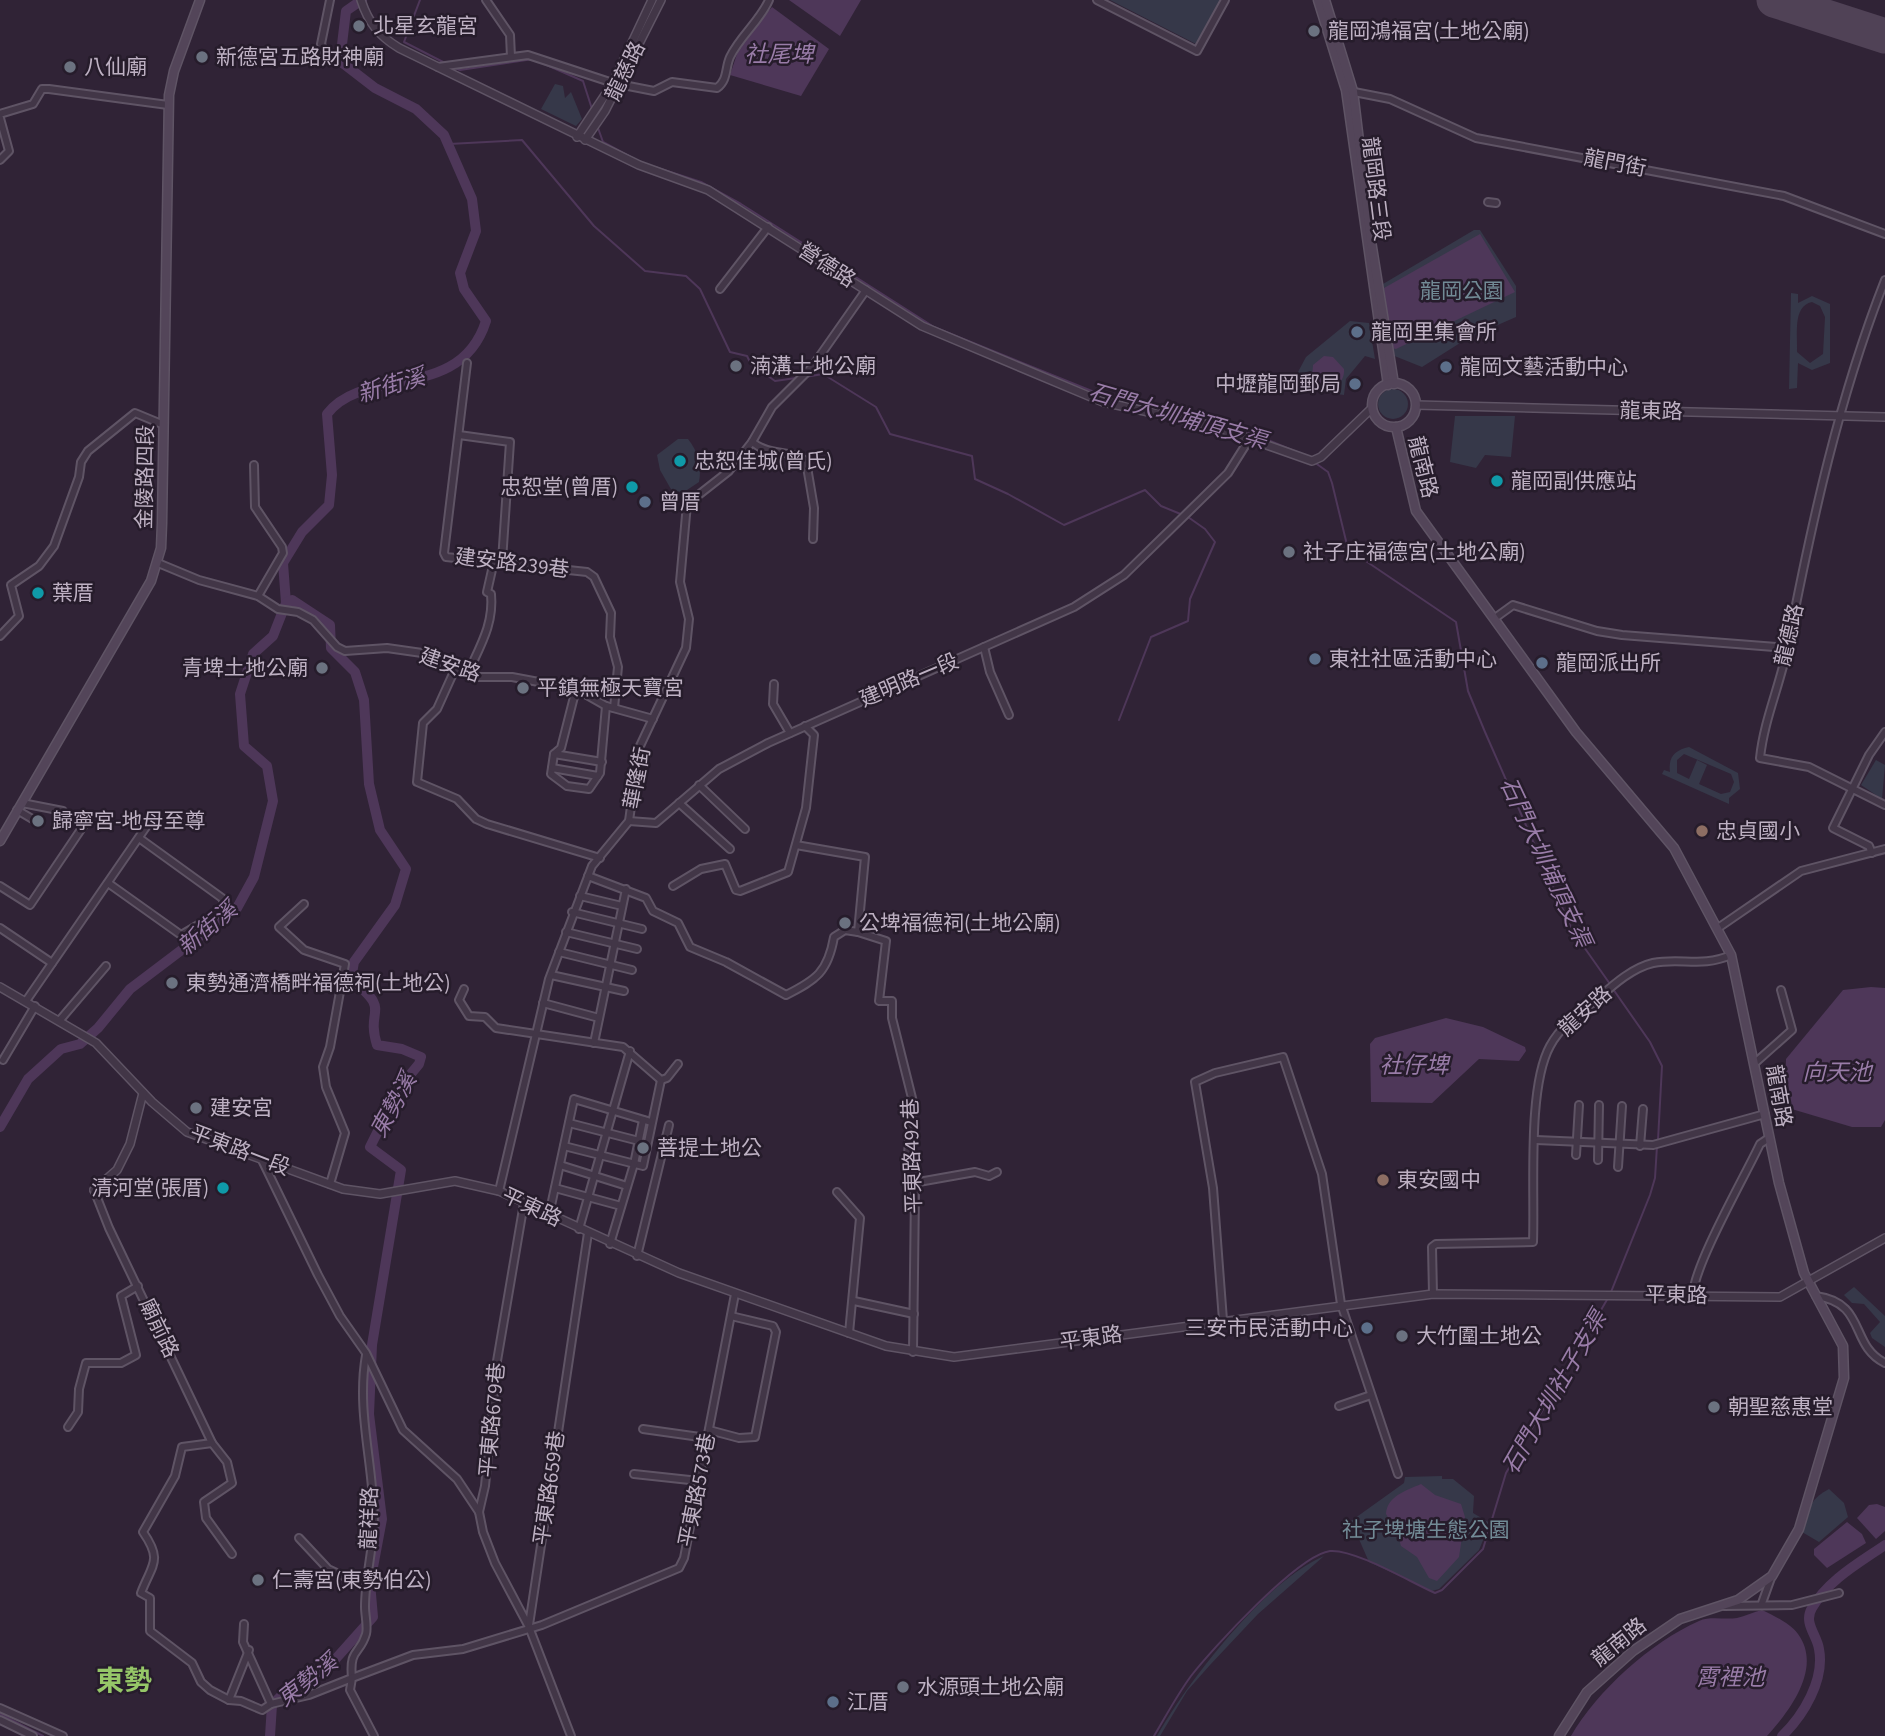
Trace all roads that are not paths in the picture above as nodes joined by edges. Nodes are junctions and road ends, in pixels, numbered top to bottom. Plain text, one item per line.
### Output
1 (200, 0) edge
2 (330, 0) edge
3 (361, 0) edge
4 (485, 0) edge
5 (652, 0) edge
6 (661, 0) edge
7 (769, 0) edge
8 (1097, 0) edge
9 (1225, 0) edge
10 (1318, 0) edge
11 (1325, 0) edge
12 (327, 56) dead end
13 (511, 57) junction
14 (438, 67) junction
15 (616, 83) junction
16 (1349, 91) junction
17 (168, 105) junction
18 (0, 116) edge
19 (581, 138) junction
20 (0, 160) edge
21 (768, 227) junction
22 (1885, 234) edge
23 (1885, 280) edge
24 (720, 289) dead end
25 (866, 290) junction
26 (467, 363) dead end
27 (1391, 384) junction
28 (1416, 405) junction
29 (1373, 408) junction
30 (1838, 415) junction
31 (1885, 417) edge
32 (163, 425) junction
33 (1396, 427) junction
34 (459, 435) junction
35 (1250, 438) junction
36 (752, 442) junction
37 (254, 465) dead end
38 (813, 539) dead end
39 (498, 561) junction
40 (158, 563) junction
41 (258, 596) junction
42 (1495, 618) junction
43 (0, 636) edge
44 (984, 648) junction
45 (1788, 648) junction
46 (456, 667) junction
47 (468, 673) junction
48 (774, 684) dead end
49 (576, 689) junction
50 (610, 707) junction
51 (1009, 715) dead end
52 (653, 719) junction
53 (806, 726) junction
54 (1885, 732) edge
55 (790, 733) junction
56 (554, 754) junction
57 (602, 762) junction
58 (552, 768) junction
59 (598, 776) junction
60 (699, 785) junction
61 (1853, 788) junction
62 (679, 803) junction
63 (1885, 805) edge
64 (19, 807) junction
65 (63, 811) dead end
66 (88, 819) dead end
67 (34, 820) dead end
68 (628, 821) junction
69 (146, 827) dead end
70 (745, 830) dead end
71 (139, 838) junction
72 (0, 841) edge
73 (796, 845) junction
74 (730, 849) dead end
75 (1885, 849) edge
76 (1872, 853) junction
77 (600, 858) junction
78 (588, 876) junction
79 (108, 883) junction
80 (0, 886) edge
81 (673, 886) dead end
82 (626, 888) junction
83 (580, 896) junction
84 (304, 904) dead end
85 (622, 906) junction
86 (572, 912) junction
87 (618, 923) junction
88 (0, 928) edge
89 (1718, 928) junction
90 (642, 929) dead end
91 (566, 932) junction
92 (858, 932) junction
93 (614, 944) junction
94 (637, 950) dead end
95 (559, 952) junction
96 (1731, 955) junction
97 (52, 963) junction
98 (610, 965) junction
99 (106, 966) dead end
100 (632, 970) dead end
101 (551, 975) junction
102 (0, 986) edge
103 (606, 986) junction
104 (464, 989) dead end
105 (624, 990) dead end
106 (1781, 990) dead end
107 (26, 1001) junction
108 (543, 1003) junction
109 (35, 1006) junction
110 (599, 1018) junction
111 (60, 1020) junction
112 (535, 1033) junction
113 (594, 1043) junction
114 (630, 1051) junction
115 (4, 1060) dead end
116 (1756, 1062) junction
117 (678, 1064) dead end
118 (662, 1080) junction
119 (144, 1093) junction
120 (1579, 1105) dead end
121 (1599, 1105) dead end
122 (1622, 1106) dead end
123 (1643, 1109) dead end
124 (611, 1110) junction
125 (1765, 1114) junction
126 (643, 1120) junction
127 (651, 1122) junction
128 (569, 1123) junction
129 (669, 1125) dead end
130 (605, 1133) junction
131 (1769, 1138) junction
132 (1536, 1140) junction
133 (639, 1141) junction
134 (1576, 1142) junction
135 (1599, 1144) junction
136 (1619, 1145) junction
137 (564, 1146) junction
138 (1640, 1146) junction
139 (1576, 1154) dead end
140 (599, 1155) junction
141 (262, 1160) junction
142 (1598, 1160) dead end
143 (634, 1164) junction
144 (560, 1165) junction
145 (1618, 1167) dead end
146 (997, 1172) dead end
147 (593, 1175) junction
148 (913, 1183) junction
149 (330, 1184) junction
150 (627, 1186) junction
151 (555, 1188) junction
152 (94, 1190) joint
153 (401, 1191) joint
154 (499, 1191) junction
155 (837, 1192) dead end
156 (587, 1197) junction
157 (524, 1203) junction
158 (621, 1206) junction
159 (549, 1215) junction
160 (579, 1229) junction
161 (588, 1233) junction
162 (1885, 1238) edge
163 (610, 1244) junction
164 (637, 1256) junction
165 (1808, 1280) junction
166 (138, 1286) junction
167 (736, 1294) junction
168 (1433, 1294) junction
169 (1693, 1295) junction
170 (1816, 1296) junction
171 (853, 1300) junction
172 (1341, 1304) junction
173 (914, 1314) junction
174 (731, 1317) junction
175 (1223, 1320) junction
176 (849, 1333) junction
177 (913, 1352) junction
178 (366, 1353) junction
179 (1885, 1363) edge
180 (1371, 1395) junction
181 (1339, 1406) dead end
182 (68, 1427) dead end
183 (643, 1429) dead end
184 (708, 1434) junction
185 (212, 1443) junction
186 (634, 1474) dead end
187 (1398, 1474) dead end
188 (699, 1481) junction
189 (479, 1511) junction
190 (299, 1538) dead end
191 (232, 1554) dead end
192 (1772, 1576) junction
193 (365, 1586) junction
194 (1839, 1593) dead end
195 (1762, 1603) junction
196 (1717, 1606) junction
197 (244, 1624) dead end
198 (529, 1627) junction
199 (249, 1650) junction
200 (352, 1678) junction
201 (229, 1700) junction
202 (274, 1703) junction
203 (0, 1708) edge
204 (0, 1720) edge
205 (33, 1736) edge
206 (63, 1736) edge
207 (374, 1736) edge
208 (571, 1736) edge
209 (1559, 1736) edge

1 - 17 main road, 金陵路四段
2 - 12 street
3 - 14 street, 營德路
4 - 13 street
5 - 15 street, 龍慈路
6 - 15 street, 龍慈路
7 - 15 street
8 - 9 street
10 - 16 main road, 龍岡路三段
11 - 16 main road, 龍岡路三段
13 - 14 street
13 - 15 street
14 - 19 street, 營德路
15 - 19 street, 龍慈路
16 - 22 street, 龍門街
16 - 27 main road, 龍岡路三段
17 - 18 street
17 - 32 main road, 金陵路四段
18 - 20 street
19 - 21 street, 營德路
21 - 24 street
21 - 25 street, 營德路
23 - 30 street, 龍德路
25 - 35 street, 營德路
25 - 36 street, 華隆街
26 - 34 street, 建安路239巷
27 - 28 main road
27 - 29 main road
28 - 30 street, 龍東路
28 - 33 main road
29 - 33 main road
29 - 35 street, 營德路
30 - 31 street, 龍東路
30 - 45 street, 龍德路
32 - 40 main road, 金陵路四段
32 - 43 street
33 - 42 main road, 龍南路
34 - 39 street
34 - 39 street, 建安路239巷
35 - 44 street, 建明路一段
36 - 38 street
36 - 52 street, 華隆街
37 - 41 street
39 - 47 street
39 - 50 street, 建安路239巷
40 - 41 street
40 - 64 main road, 金陵路四段
41 - 46 street, 建安路
42 - 45 street
42 - 89 main road, 龍南路
44 - 51 street
44 - 53 street, 建明路一段
45 - 61 street, 龍德路
46 - 47 street, 建安路
46 - 77 street
47 - 49 street, 建安路
48 - 55 street
49 - 50 street, 建安路
49 - 56 street
50 - 52 street, 建安路
50 - 57 street
52 - 68 street, 華隆街
53 - 55 street, 建明路一段
53 - 73 street
54 - 61 street
55 - 60 street, 建明路一段
56 - 57 street
56 - 58 street
57 - 59 street
58 - 59 street
58 - 59 street
60 - 62 street, 建明路一段
60 - 70 street
61 - 63 street
61 - 76 street
62 - 68 street, 建明路一段
62 - 74 street
64 - 65 street
64 - 67 street
64 - 72 main road, 金陵路四段
66 - 80 street
68 - 77 street, 華隆街
69 - 71 street
71 - 79 street
71 - 79 street
73 - 81 street
73 - 92 street
75 - 76 street
76 - 89 street
77 - 78 street, 華隆街
78 - 82 street
78 - 83 street, 華隆街
79 - 97 street
82 - 85 street
82 - 92 street
83 - 85 street
83 - 86 street, 華隆街
84 - 149 street
85 - 87 street
86 - 87 street
86 - 91 street, 華隆街
87 - 90 street
87 - 93 street
88 - 97 street
89 - 96 main road, 龍南路
91 - 93 street
91 - 95 street, 華隆街
92 - 148 street, 平東路492巷
93 - 94 street
93 - 98 street
95 - 98 street
95 - 101 street, 華隆街
96 - 116 main road, 龍南路
96 - 132 street, 龍安路
97 - 107 street
98 - 100 street
98 - 103 street
99 - 111 street
101 - 103 street
101 - 108 street, 華隆街
102 - 107 street, 平東路一段
103 - 105 street
103 - 110 street
104 - 112 street
106 - 116 street
107 - 109 street, 平東路一段
108 - 110 street
108 - 112 street, 華隆街
109 - 111 street, 平東路一段
109 - 115 street
110 - 113 street
111 - 119 street, 平東路一段
112 - 113 street
112 - 154 street, 華隆街
113 - 114 street
114 - 118 street
114 - 124 street
116 - 125 main road, 龍南路
117 - 118 street
118 - 127 street
119 - 141 street, 平東路一段
119 - 152 street, 廟前路
120 - 134 street
121 - 135 street
122 - 136 street
123 - 138 street
124 - 126 street
124 - 128 street
124 - 130 street
125 - 131 main road, 龍南路
125 - 138 street
126 - 127 street
126 - 133 street
127 - 143 street
128 - 130 street
128 - 137 street
129 - 164 street
130 - 133 street
130 - 140 street
131 - 165 main road, 龍南路
131 - 169 street
132 - 134 street
132 - 168 street, 龍安路
133 - 143 street
134 - 135 street
134 - 139 street
135 - 136 street
135 - 142 street
136 - 138 street
136 - 145 street
137 - 140 street
137 - 144 street
140 - 143 street
140 - 147 street
141 - 149 street, 平東路一段
141 - 178 street
143 - 150 street
144 - 147 street
144 - 151 street
146 - 148 street
147 - 150 street
147 - 156 street
148 - 173 street, 平東路492巷
149 - 153 street, 平東路一段
150 - 158 street
151 - 156 street
151 - 159 street
152 - 166 street, 廟前路
153 - 154 street, 平東路
154 - 157 street, 平東路
155 - 171 street
156 - 158 street
156 - 160 street
157 - 159 street, 平東路
157 - 189 street, 平東路679巷
158 - 163 street
159 - 160 street, 平東路
160 - 161 street, 平東路
161 - 163 street, 平東路
161 - 198 street, 平東路659巷
162 - 165 street, 平東路
163 - 164 street, 平東路
164 - 167 street, 平東路
165 - 169 street, 平東路
165 - 170 main road, 龍南路
166 - 182 street
166 - 185 street, 廟前路
167 - 174 street, 平東路573巷
167 - 176 street, 平東路
168 - 169 street, 平東路
168 - 172 street, 平東路
170 - 179 street
170 - 192 main road, 龍南路
171 - 173 street
171 - 176 street
172 - 175 street, 平東路
172 - 175 street
172 - 180 street
173 - 177 street, 平東路492巷
174 - 184 street, 平東路573巷
174 - 184 street
175 - 177 street, 平東路
176 - 177 street, 平東路
178 - 189 street
178 - 193 street, 龍祥路
180 - 181 street
180 - 187 street
183 - 184 street
184 - 188 street, 平東路573巷
185 - 191 street, 廟前路
185 - 201 street
186 - 188 street
188 - 198 street, 平東路573巷
189 - 198 street, 平東路679巷
190 - 193 street
192 - 195 street
192 - 196 main road, 龍南路
193 - 200 street, 龍祥路
194 - 195 street
195 - 196 street
196 - 209 main road, 龍南路
197 - 199 street
198 - 200 street
198 - 208 street, 平東路659巷
199 - 201 street
199 - 202 street
200 - 202 street
200 - 207 street
201 - 202 street
203 - 206 street
204 - 205 street

